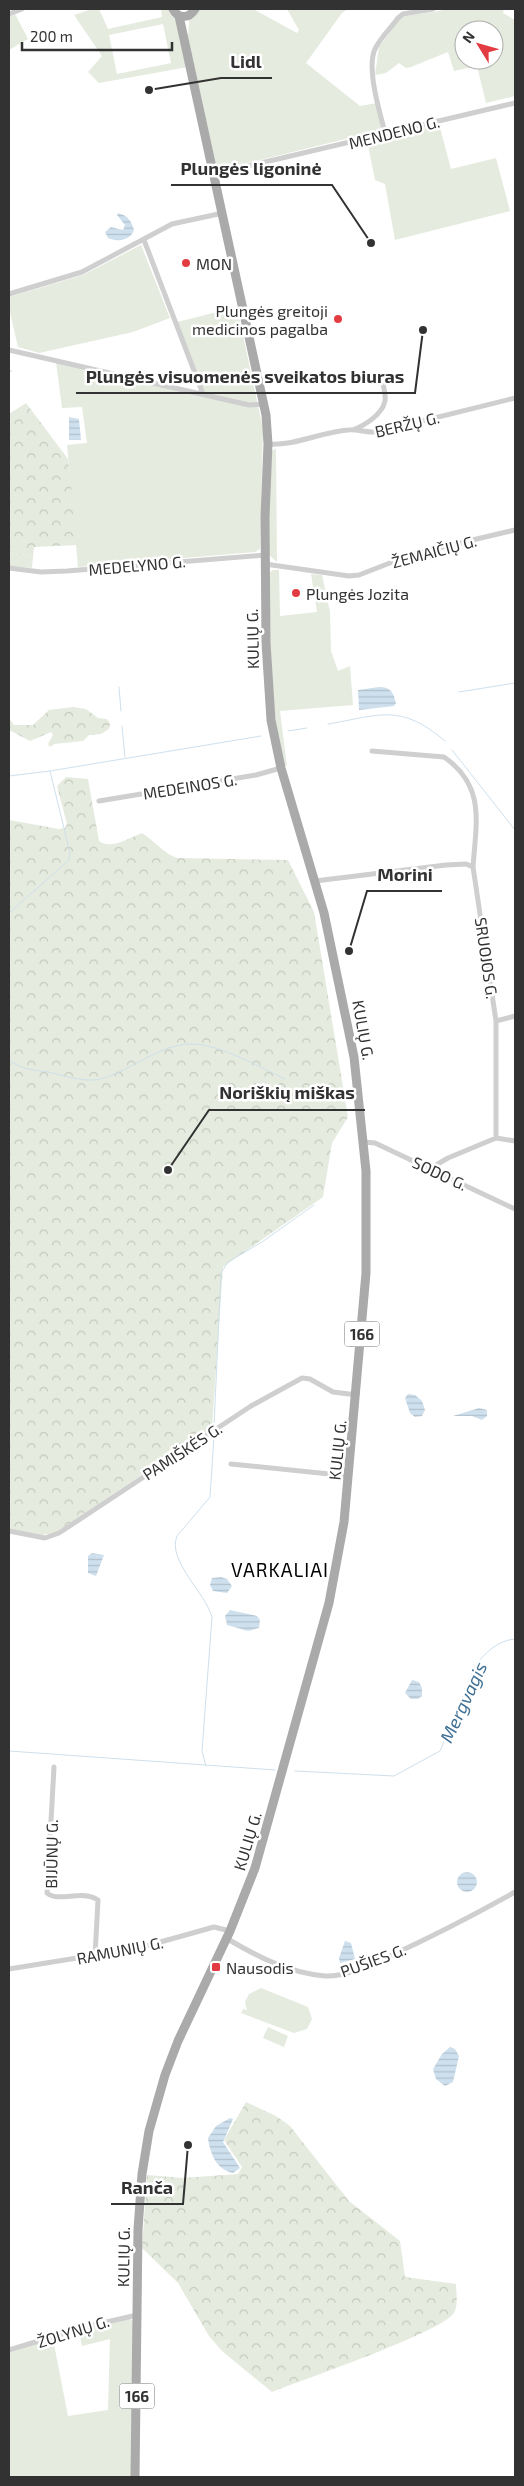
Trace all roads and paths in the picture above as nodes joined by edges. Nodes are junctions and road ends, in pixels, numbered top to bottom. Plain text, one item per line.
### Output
1 (22, 9) edge
2 (195, 9) edge
3 (434, 9) edge
4 (9, 14) edge
5 (180, 14) edge
6 (515, 103) edge
7 (384, 133) junction
8 (214, 174) junction
9 (222, 213) junction
10 (144, 240) junction
11 (9, 294) edge
12 (9, 350) edge
13 (383, 384) dead end
14 (203, 394) junction
15 (515, 398) edge
16 (264, 404) junction
17 (352, 430) junction
18 (268, 444) junction
19 (515, 530) edge
20 (265, 559) junction
21 (9, 568) edge
22 (372, 751) dead end
23 (281, 768) junction
24 (99, 800) dead end
25 (473, 866) junction
26 (316, 881) junction
27 (515, 1016) edge
28 (496, 1021) junction
29 (496, 1138) junction
30 (515, 1141) edge
31 (364, 1142) junction
32 (432, 1168) junction
33 (515, 1209) edge
34 (357, 1395) junction
35 (231, 1464) dead end
36 (349, 1476) junction
37 (9, 1531) edge
38 (54, 1767) dead end
39 (515, 1892) edge
40 (228, 1935) junction
41 (95, 1956) junction
42 (9, 1968) edge
43 (137, 2315) junction
44 (9, 2350) edge
45 (135, 2477) edge

1 - 4 street
2 - 5 main road, 166
3 - 7 street
5 - 8 main road, 166
6 - 7 street, MENDENO G.
7 - 8 street, MENDENO G.
8 - 9 main road, 166
9 - 10 street
9 - 16 main road, 166
10 - 11 street
10 - 14 street
12 - 14 street
13 - 17 street
14 - 16 street
15 - 17 street, BERŽŲ G.
16 - 18 main road, KULIŲ G. / 166
17 - 18 street, BERŽŲ G.
18 - 20 main road, KULIŲ G. / 166
19 - 20 street, ŽEMAIČIŲ G.
20 - 21 street, MEDELYNO G.
20 - 23 main road, KULIŲ G. / 166
22 - 25 street, SRUOJOS G.
23 - 24 street, MEDEINOS G.
23 - 26 main road, KULIŲ G. / 166
25 - 26 street
25 - 28 street, SRUOJOS G.
26 - 31 main road, KULIŲ G. / 166
27 - 28 street
28 - 29 street, SRUOJOS G.
29 - 30 street
29 - 32 street
31 - 32 street, SODO G.
31 - 34 main road, KULIŲ G. / 166
32 - 33 street, SODO G.
34 - 36 main road, KULIŲ G. / 166
34 - 37 street, PAMIŠKĖS G.
35 - 36 street
36 - 40 main road, KULIŲ G. / 166
38 - 41 street, BIJŪNŲ G.
39 - 40 street, PUŠIES G.
40 - 41 street, RAMUNIŲ G.
40 - 43 main road, KULIŲ G. / 166
41 - 42 street, RAMUNIŲ G.
43 - 44 street, ŽOLYNŲ G.
43 - 45 main road, KULIŲ G. / 166

